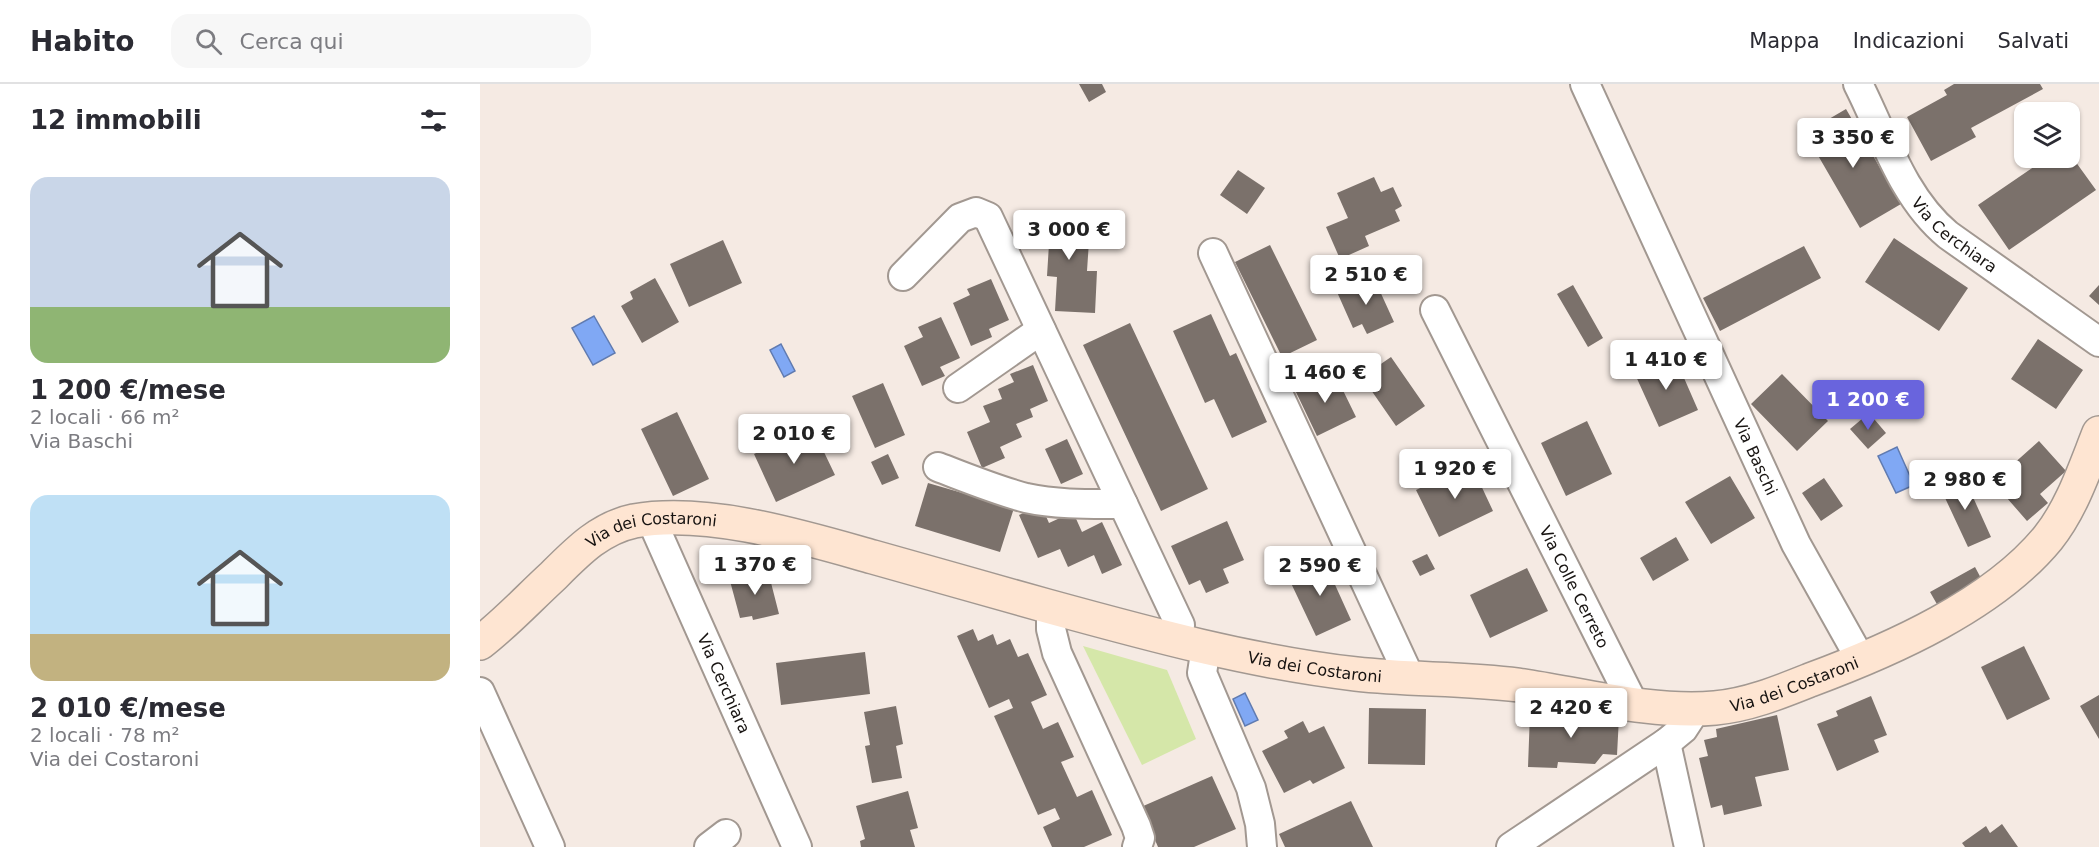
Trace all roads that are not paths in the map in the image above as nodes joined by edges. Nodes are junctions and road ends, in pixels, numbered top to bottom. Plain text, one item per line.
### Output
1 (1585, 84) edge
2 (1858, 84) edge
3 (1213, 253) dead end
4 (903, 276) dead end
5 (1435, 310) dead end
6 (1041, 330) junction
7 (2099, 342) edge
8 (958, 388) dead end
9 (2099, 433) edge
10 (938, 467) dead end
11 (1123, 504) junction
12 (651, 519) junction
13 (1050, 607) junction
14 (480, 643) edge
15 (1191, 643) junction
16 (1861, 660) junction
17 (1410, 678) junction
18 (480, 692) edge
19 (1634, 703) junction
20 (1695, 709) junction
21 (1666, 743) junction
22 (550, 847) edge
23 (797, 847) edge
24 (1137, 847) edge
25 (1262, 847) edge
26 (1511, 847) edge
27 (1689, 847) edge

1 - 16 street, Via Baschi
2 - 7 street, Via Cerchiara
3 - 17 street
4 - 6 street
5 - 19 street, Via Colle Cerreto
6 - 8 street
6 - 11 street
9 - 16 street, Via dei Costaroni
10 - 11 street
11 - 15 street
12 - 13 street, Via dei Costaroni
12 - 14 street, Via dei Costaroni
12 - 23 street, Via Cerchiara
13 - 15 street, Via dei Costaroni
13 - 24 street
15 - 17 street, Via dei Costaroni
15 - 25 street
16 - 20 street, Via dei Costaroni
17 - 19 street, Via dei Costaroni
18 - 22 street
19 - 20 street, Via dei Costaroni
20 - 21 street
21 - 26 street
21 - 27 street

